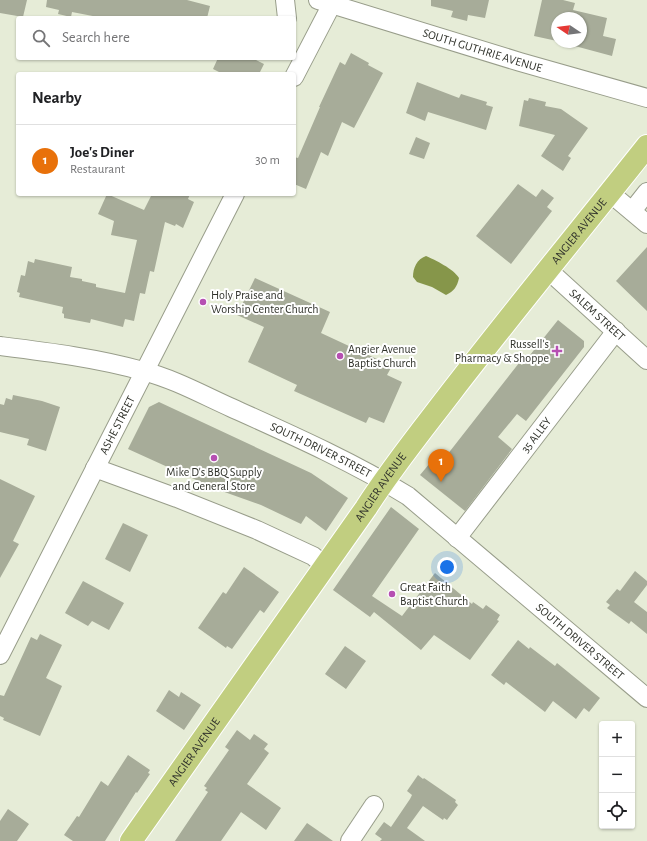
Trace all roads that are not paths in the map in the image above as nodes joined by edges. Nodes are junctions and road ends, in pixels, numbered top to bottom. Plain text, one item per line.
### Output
1 (285, 0) edge
2 (328, 2) edge
3 (287, 16) edge
4 (292, 60) edge
5 (294, 72) edge
6 (296, 72) edge
7 (647, 98) edge
8 (647, 146) edge
9 (647, 192) edge
10 (610, 193) junction
11 (234, 196) edge
12 (632, 211) junction
13 (647, 224) edge
14 (547, 269) junction
15 (616, 331) junction
16 (0, 346) edge
17 (647, 360) edge
18 (145, 371) junction
19 (95, 468) junction
20 (384, 481) junction
21 (457, 538) junction
22 (325, 566) junction
23 (0, 656) edge
24 (647, 698) edge
25 (374, 805) dead end
26 (131, 841) edge
27 (350, 841) edge

1 - 3 street
2 - 6 street
2 - 7 street, SOUTH GUTHRIE AVENUE
4 - 5 street
8 - 10 main road, ANGIER AVENUE
9 - 12 street
10 - 12 street
10 - 14 main road, ANGIER AVENUE
11 - 18 street, ASHE STREET
12 - 13 street
14 - 15 street, SALEM STREET
14 - 20 main road, ANGIER AVENUE
15 - 17 street, SALEM STREET
15 - 21 street, 35 ALLEY
16 - 18 street, SOUTH DRIVER STREET
18 - 19 street, ASHE STREET
18 - 20 street, SOUTH DRIVER STREET
19 - 22 street
19 - 23 street, ASHE STREET
20 - 21 street, SOUTH DRIVER STREET
20 - 22 main road, ANGIER AVENUE
21 - 24 street, SOUTH DRIVER STREET
22 - 26 main road, ANGIER AVENUE
25 - 27 street

